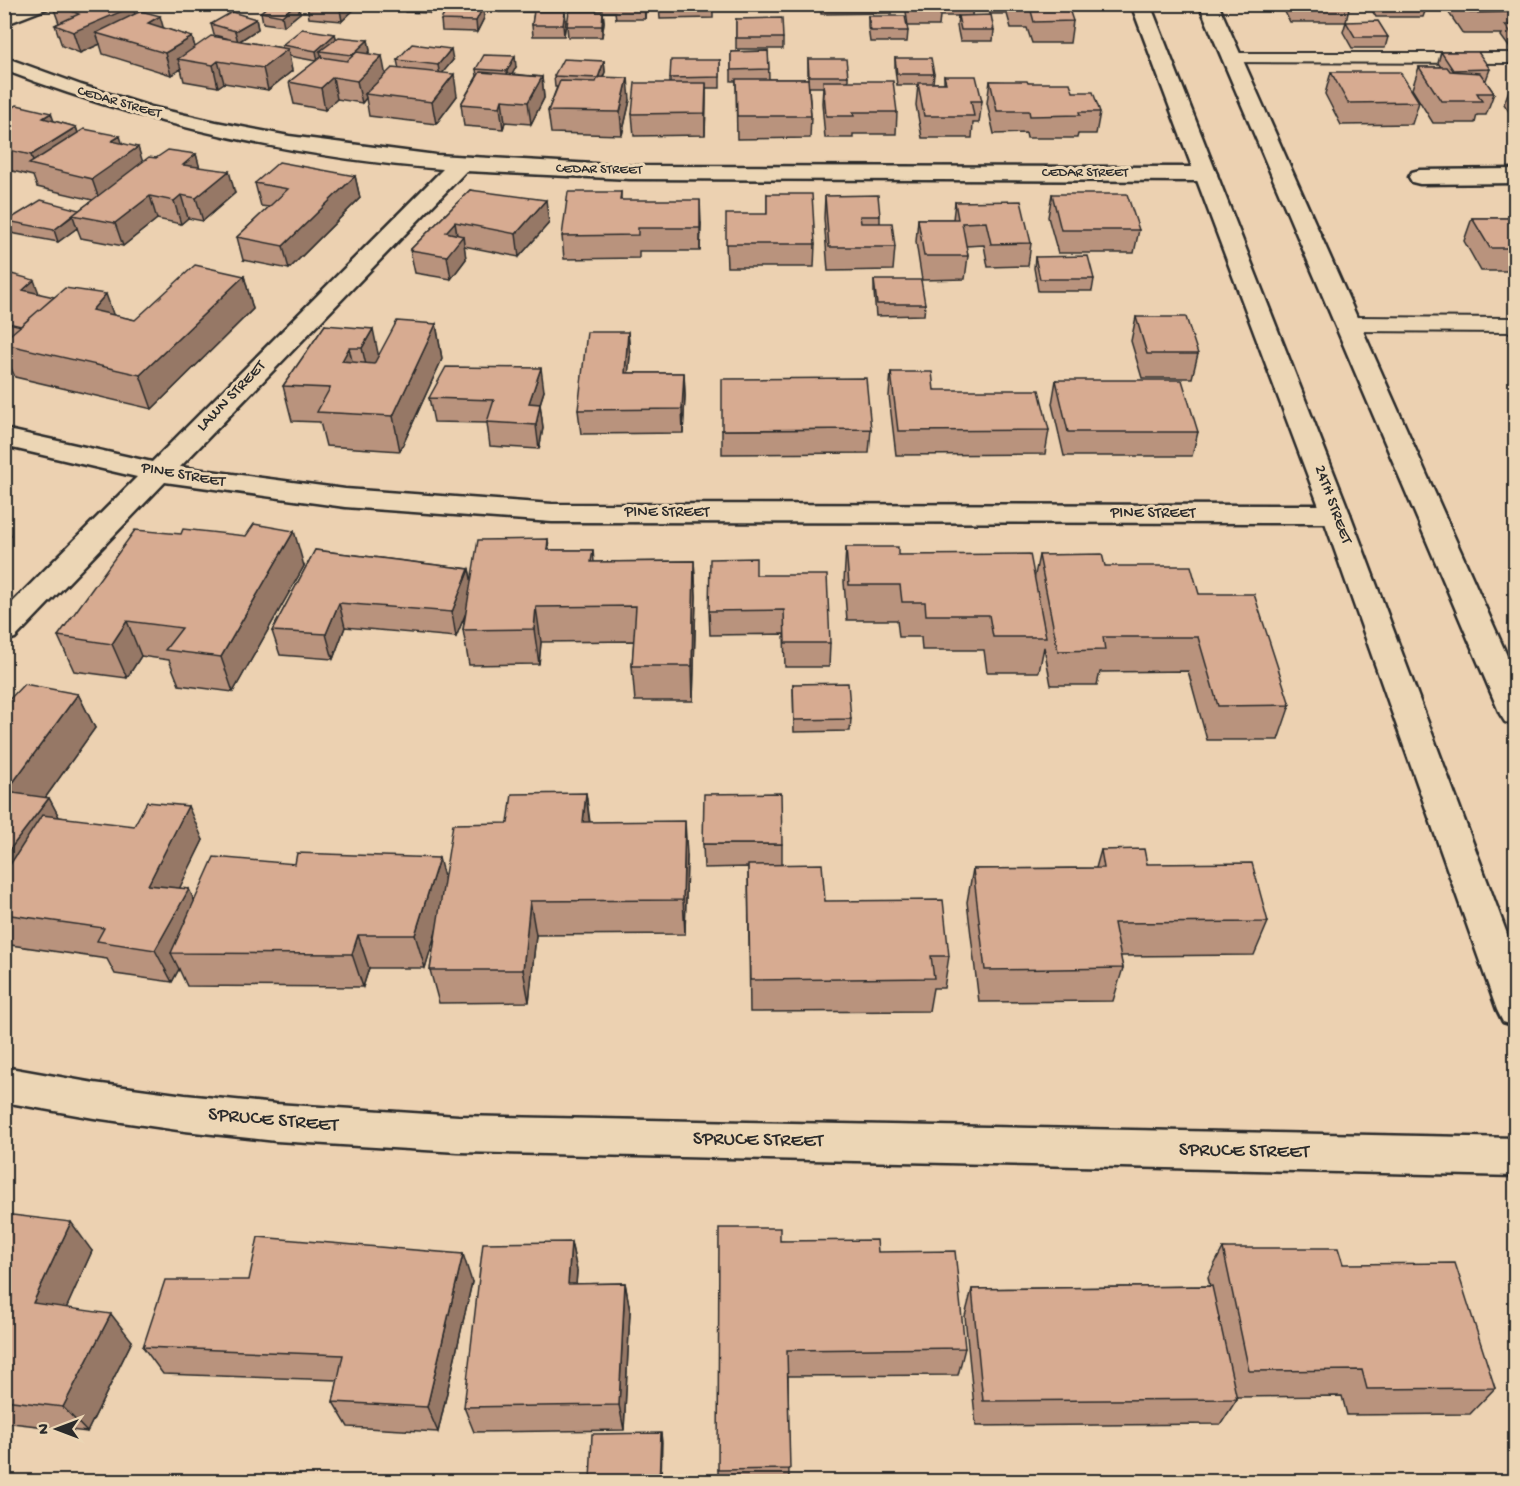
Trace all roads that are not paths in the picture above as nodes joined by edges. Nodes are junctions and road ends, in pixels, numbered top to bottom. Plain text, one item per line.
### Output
1 (41, 4) edge
2 (1140, 4) edge
3 (1208, 4) edge
4 (4, 19) edge
5 (1231, 58) junction
6 (1515, 58) edge
7 (4, 63) edge
8 (460, 164) junction
9 (1206, 174) junction
10 (1515, 176) edge
11 (1420, 177) dead end
12 (1346, 324) junction
13 (1515, 325) edge
14 (4, 437) edge
15 (158, 473) junction
16 (1336, 514) junction
17 (4, 630) edge
18 (1515, 714) edge
19 (1515, 1010) edge
20 (4, 1084) edge
21 (1515, 1157) edge

1 - 4 street
2 - 9 street, 24TH STREET
3 - 5 street
5 - 6 lane
5 - 12 street
7 - 8 street, CEDAR STREET
8 - 9 street, CEDAR STREET
8 - 15 street, LAWN STREET
9 - 16 street, 24TH STREET
10 - 11 street
12 - 13 lane
12 - 18 street
14 - 15 street, PINE STREET
15 - 16 street, PINE STREET
15 - 17 street, LAWN STREET
16 - 19 street, 24TH STREET
20 - 21 street, SPRUCE STREET

